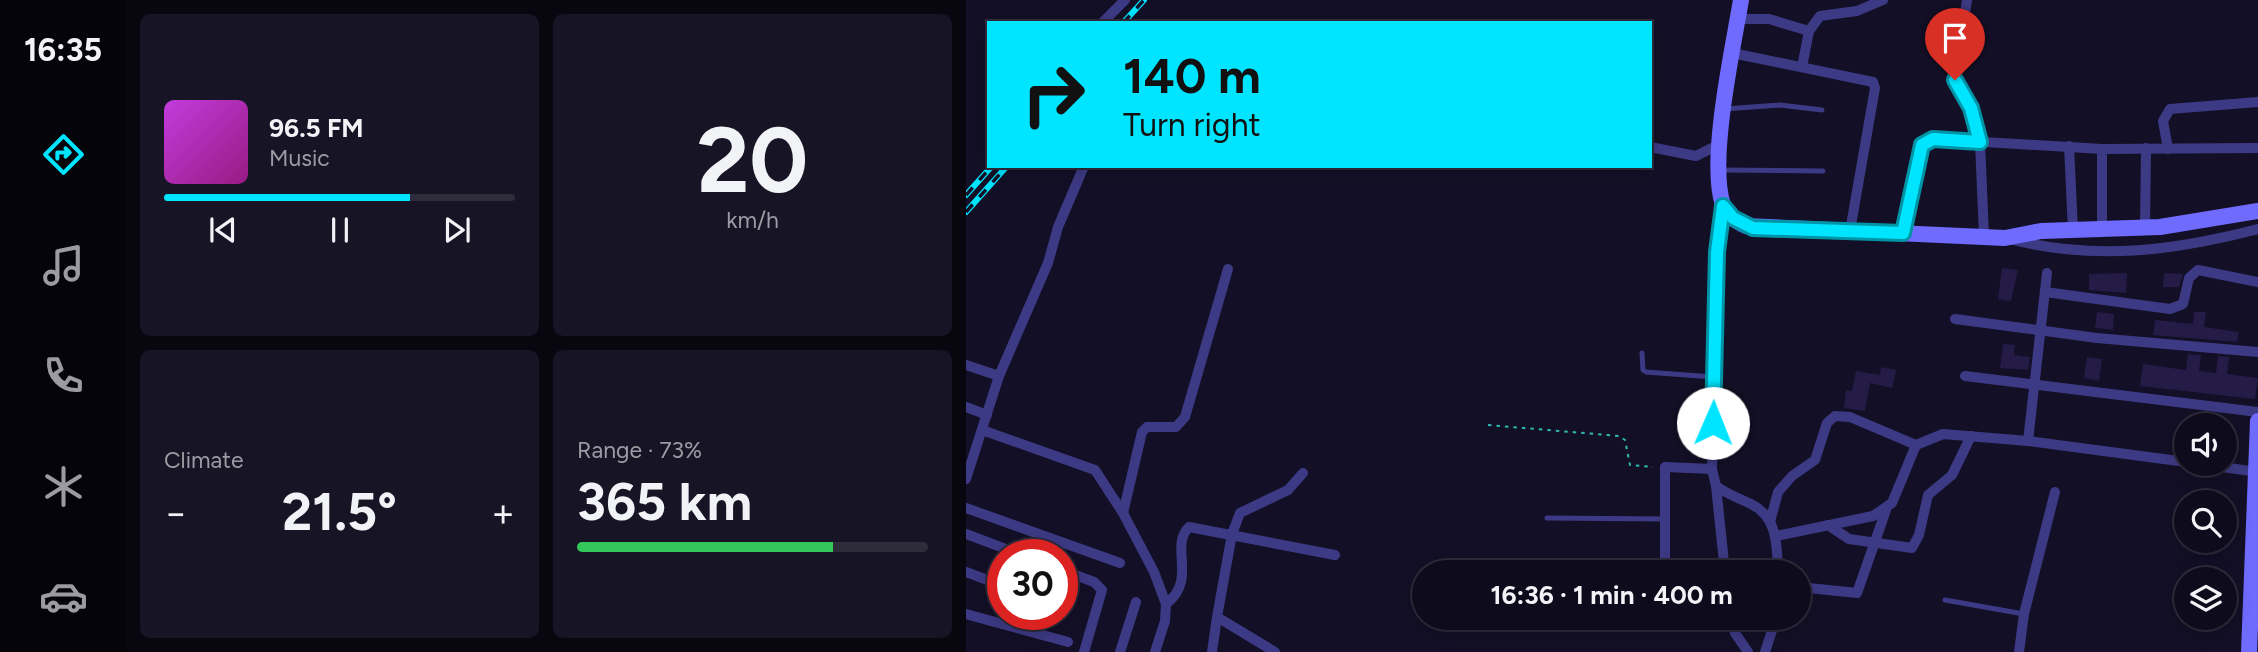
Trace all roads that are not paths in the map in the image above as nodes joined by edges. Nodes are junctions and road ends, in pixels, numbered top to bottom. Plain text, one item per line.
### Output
1 (1125, 0) edge
2 (1741, 0) edge
3 (1884, 0) edge
4 (1967, 0) edge
5 (1738, 19) junction
6 (1104, 21) edge
7 (1809, 31) junction
8 (1732, 53) junction
9 (1802, 67) junction
10 (2258, 102) edge
11 (1723, 109) junction
12 (1822, 110) dead end
13 (1980, 142) junction
14 (1720, 144) junction
15 (2069, 146) junction
16 (1652, 147) edge
17 (2146, 148) junction
18 (2258, 148) edge
19 (2102, 149) junction
20 (2168, 149) junction
21 (1083, 168) edge
22 (1720, 170) junction
23 (1823, 171) dead end
24 (1723, 206) junction
25 (2258, 211) edge
26 (2145, 228) junction
27 (2258, 229) edge
28 (2128, 230) junction
29 (1850, 231) junction
30 (2073, 231) junction
31 (2102, 231) junction
32 (1903, 233) junction
33 (1984, 236) junction
34 (2005, 238) junction
35 (2132, 251) junction
36 (1228, 269) dead end
37 (2047, 273) dead end
38 (2258, 282) edge
39 (2045, 292) junction
40 (1955, 319) dead end
41 (2041, 329) junction
42 (2258, 352) edge
43 (1642, 353) dead end
44 (966, 365) edge
45 (999, 376) junction
46 (1965, 376) dead end
47 (1714, 377) junction
48 (2035, 385) junction
49 (966, 407) edge
50 (2258, 412) edge
51 (987, 415) junction
52 (2258, 421) edge
53 (982, 430) junction
54 (1971, 436) junction
55 (2028, 441) junction
56 (1916, 445) junction
57 (2174, 460) edge
58 (1712, 469) junction
59 (2237, 469) edge
60 (2256, 471) edge
61 (1303, 473) dead end
62 (966, 479) edge
63 (1716, 486) junction
64 (2055, 492) dead end
65 (966, 508) edge
66 (1886, 510) junction
67 (1123, 513) junction
68 (1547, 518) dead end
69 (1664, 519) junction
70 (1770, 522) junction
71 (1828, 525) junction
72 (966, 534) edge
73 (1232, 534) junction
74 (1041, 536) junction
75 (1776, 536) junction
76 (1040, 539) edge
77 (987, 542) edge
78 (1875, 543) junction
79 (1335, 555) dead end
80 (1665, 560) edge
81 (1725, 560) edge
82 (1777, 560) edge
83 (1120, 563) dead end
84 (966, 572) edge
85 (1078, 576) edge
86 (987, 580) edge
87 (1811, 588) edge
88 (1945, 600) dead end
89 (1136, 602) dead end
90 (1166, 604) junction
91 (966, 614) edge
92 (2024, 614) junction
93 (1217, 617) junction
94 (1734, 630) edge
95 (1772, 630) edge
96 (1068, 642) dead end
97 (1084, 652) edge
98 (1120, 652) edge
99 (1155, 652) edge
100 (1212, 652) edge
101 (1275, 652) edge
102 (1748, 652) edge
103 (1765, 652) edge
104 (2019, 652) edge
105 (2249, 652) edge

1 - 6 street
2 - 5 street
3 - 7 street
4 - 13 street
5 - 7 street
5 - 8 street
7 - 9 street
8 - 9 street
8 - 11 street
9 - 29 street
10 - 20 street
11 - 12 lane
11 - 14 street
13 - 15 street
13 - 32 street
13 - 33 street
14 - 16 street
14 - 22 street
15 - 19 street
15 - 30 street
17 - 19 street
17 - 20 street
17 - 26 street
18 - 20 street
19 - 31 street
21 - 45 street
22 - 23 lane
22 - 24 street
24 - 29 street
24 - 47 street
25 - 26 street
26 - 28 street
27 - 35 street
28 - 31 street
28 - 35 street
29 - 32 street
30 - 31 street
30 - 34 street
32 - 33 street
33 - 34 street
34 - 35 street
36 - 67 street
37 - 39 street
38 - 39 street
39 - 41 street
40 - 41 street
41 - 42 street
41 - 48 street
43 - 47 lane
44 - 45 street
45 - 51 street
46 - 48 street
47 - 58 street
48 - 50 street
48 - 55 street
49 - 51 street
51 - 53 street
52 - 60 street
53 - 62 street
53 - 67 street
54 - 55 street
54 - 56 street
54 - 78 street
55 - 57 street
56 - 66 street
56 - 70 street
58 - 63 street
58 - 69 street
59 - 60 street
60 - 105 street
61 - 73 street
63 - 70 street
63 - 81 street
64 - 92 street
65 - 74 street
66 - 71 street
66 - 78 street
67 - 90 street
68 - 69 lane
69 - 80 street
70 - 75 street
71 - 75 street
71 - 78 street
72 - 77 street
73 - 79 street
73 - 90 street
73 - 93 street
74 - 76 street
74 - 83 street
75 - 82 street
78 - 87 street
84 - 86 street
85 - 97 street
88 - 92 lane
89 - 98 street
90 - 99 street
91 - 96 street
92 - 104 street
93 - 100 street
93 - 101 street
94 - 102 street
95 - 103 street

